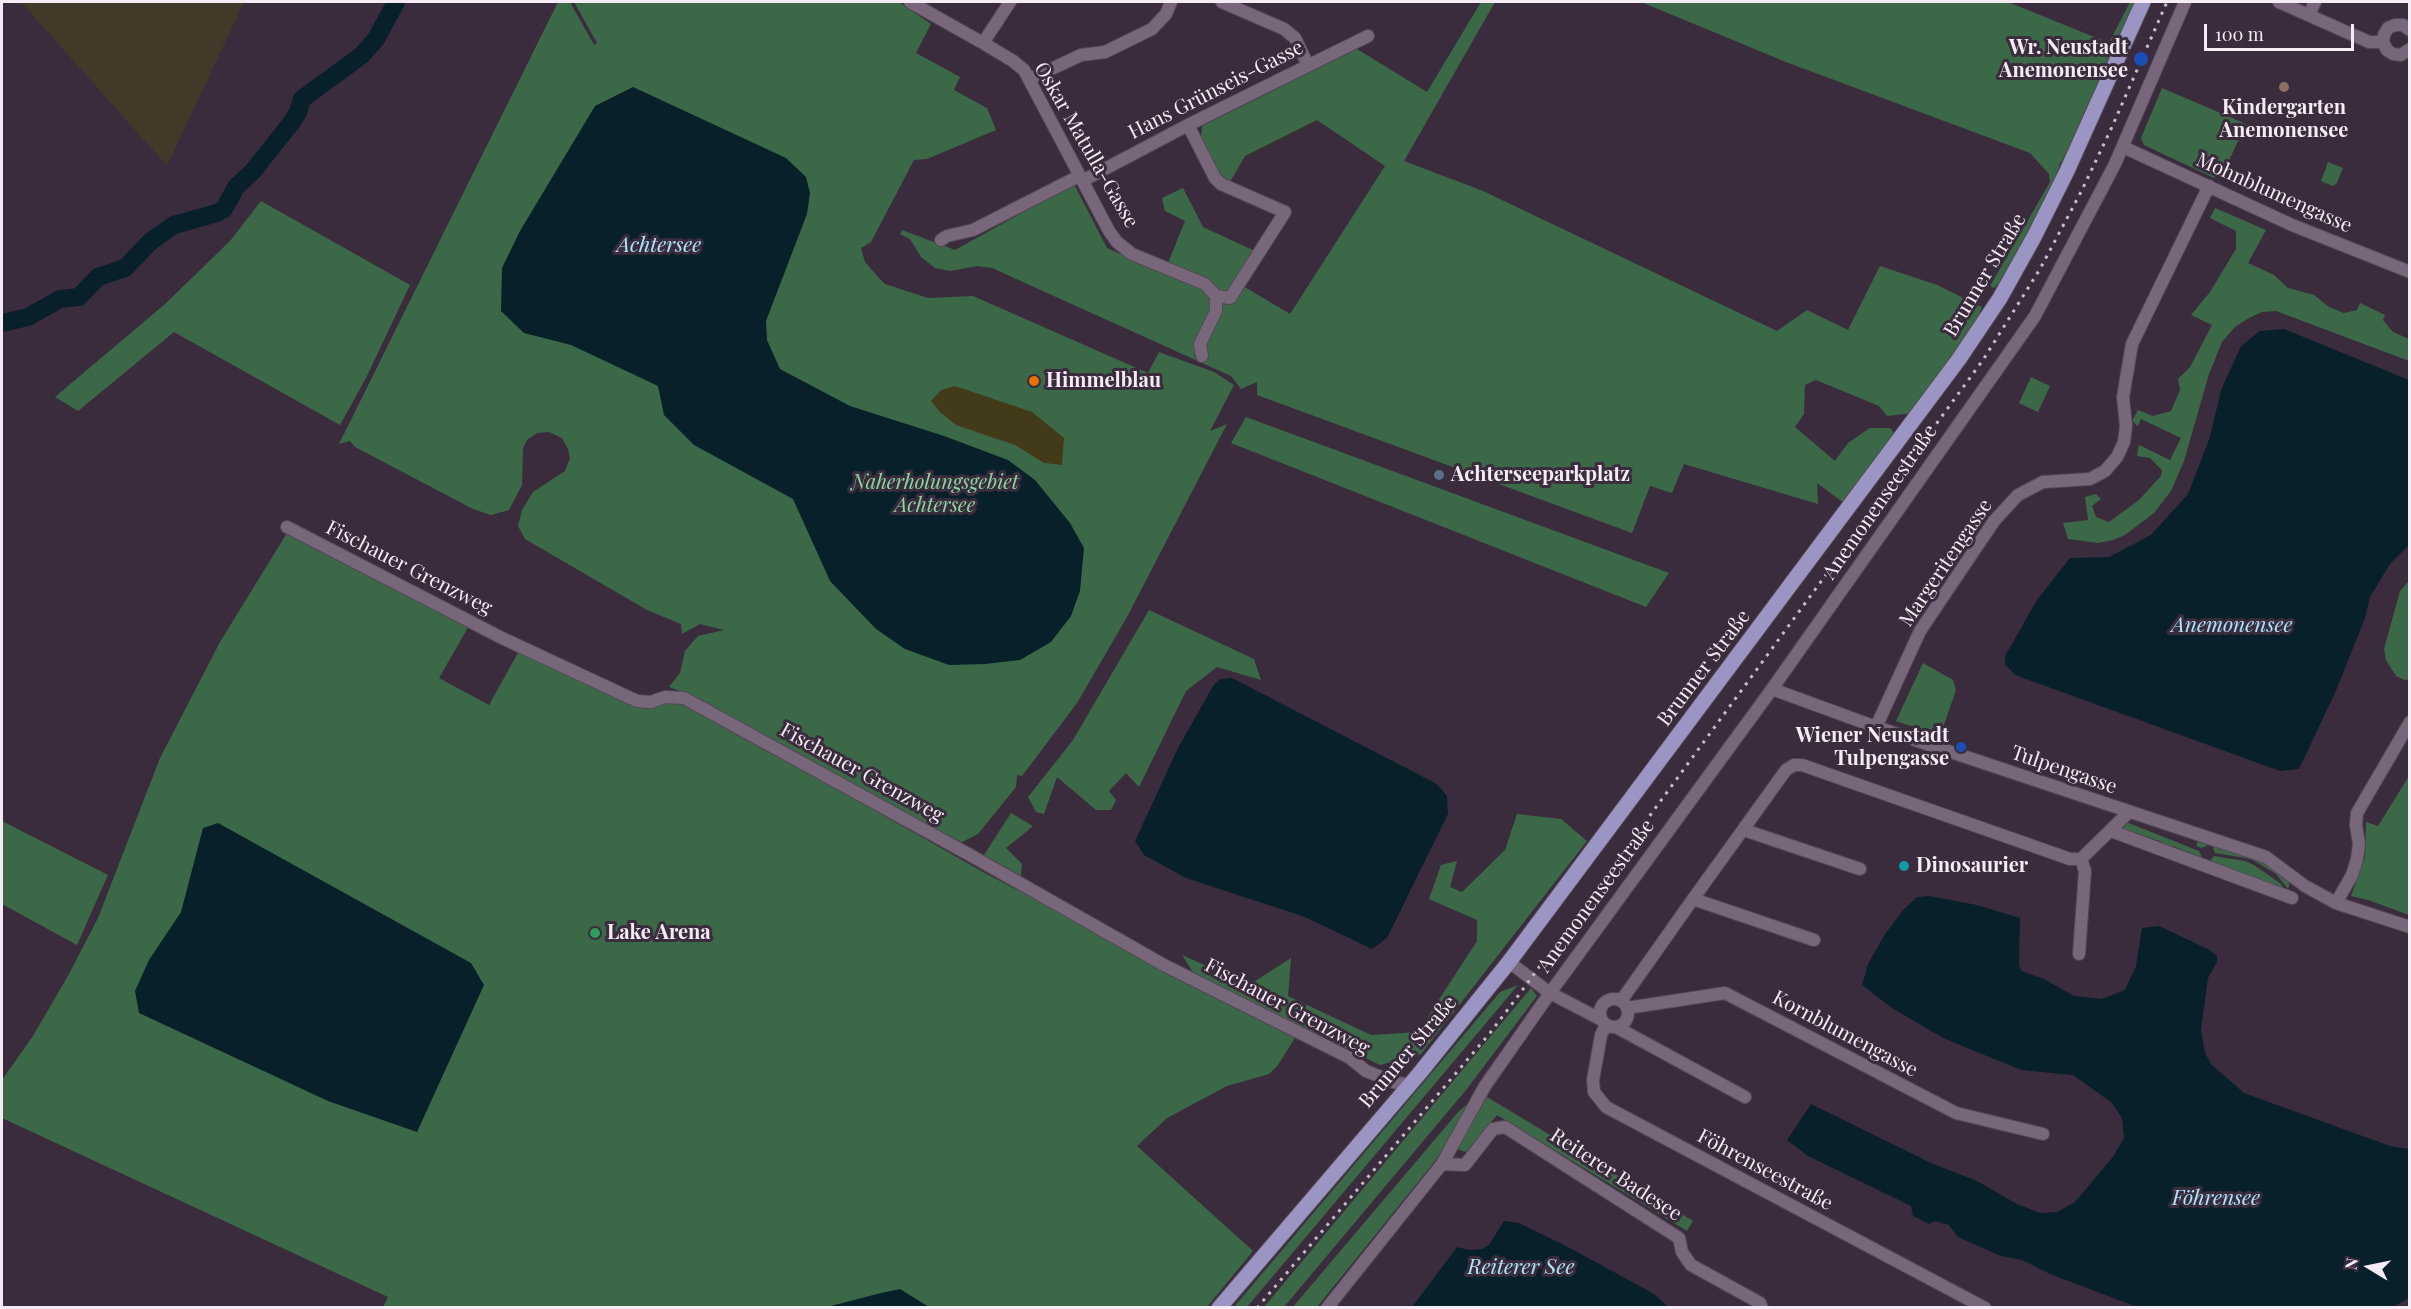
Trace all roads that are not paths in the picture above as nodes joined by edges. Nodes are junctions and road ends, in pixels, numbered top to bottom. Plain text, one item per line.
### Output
1 (910, 2) edge
2 (1010, 2) edge
3 (1171, 2) edge
4 (1222, 2) edge
5 (2143, 2) edge
6 (2185, 2) edge
7 (2279, 2) edge
8 (2315, 2) edge
9 (2309, 15) junction
10 (2409, 30) edge
11 (1368, 36) dead end
12 (2383, 42) junction
13 (984, 43) junction
14 (2409, 49) edge
15 (1308, 64) junction
16 (1030, 80) junction
17 (1188, 125) junction
18 (2123, 147) junction
19 (1081, 178) junction
20 (2208, 186) junction
21 (941, 240) dead end
22 (2409, 272) edge
23 (1216, 296) junction
24 (1202, 356) dead end
25 (287, 526) dead end
26 (1772, 689) junction
27 (2409, 722) edge
28 (1876, 727) junction
29 (2129, 812) junction
30 (1744, 830) junction
31 (2111, 831) junction
32 (2081, 859) junction
33 (1860, 869) dead end
34 (2292, 898) dead end
35 (1693, 899) junction
36 (2336, 903) junction
37 (2409, 927) edge
38 (1814, 940) dead end
39 (2079, 954) dead end
40 (1509, 962) junction
41 (1550, 993) junction
42 (1605, 1002) junction
43 (1575, 1005) junction
44 (1624, 1005) junction
45 (1608, 1024) junction
46 (1410, 1085) junction
47 (1745, 1097) dead end
48 (2043, 1134) dead end
49 (1442, 1164) junction
50 (1219, 1308) edge
51 (1327, 1308) edge
52 (1762, 1308) edge
53 (1985, 1308) edge

1 - 13 street, Oskar Matulla-Gasse
2 - 13 street
3 - 16 street
4 - 15 street
5 - 40 main road, Brunner Straße
6 - 18 street, Anemonenseestraße
7 - 9 street
8 - 9 street
9 - 12 street
10 - 12 street
11 - 15 street, Hans Grünseis-Gasse
12 - 14 street
13 - 16 street, Oskar Matulla-Gasse
15 - 17 street, Hans Grünseis-Gasse
16 - 19 street, Oskar Matulla-Gasse
17 - 19 street, Hans Grünseis-Gasse
17 - 23 street, Oskar Matulla-Gasse
18 - 20 street, Mohnblumengasse
18 - 26 street, Anemonenseestraße
19 - 21 street, Hans Grünseis-Gasse
19 - 23 street, Oskar Matulla-Gasse
20 - 22 street, Mohnblumengasse
20 - 28 street, Margeritengasse
23 - 24 street
25 - 46 street, Fischauer Grenzweg
26 - 28 street, Tulpengasse
26 - 41 street, Anemonenseestraße
27 - 36 street
28 - 29 street, Tulpengasse
29 - 31 street
29 - 36 street, Tulpengasse
30 - 32 street
30 - 33 street
30 - 35 street
31 - 32 street
31 - 34 street
32 - 39 street
35 - 38 street
35 - 44 street
36 - 37 street, Tulpengasse
40 - 41 street
40 - 46 main road, Brunner Straße
41 - 43 street
41 - 49 street
42 - 43 street
42 - 44 street
42 - 45 street
43 - 45 street
44 - 45 street
44 - 48 street, Kornblumengasse
45 - 47 street
45 - 53 street, Föhrenseestraße
46 - 50 main road, Brunner Straße
49 - 51 street
49 - 52 street, Reiterer Badesee

